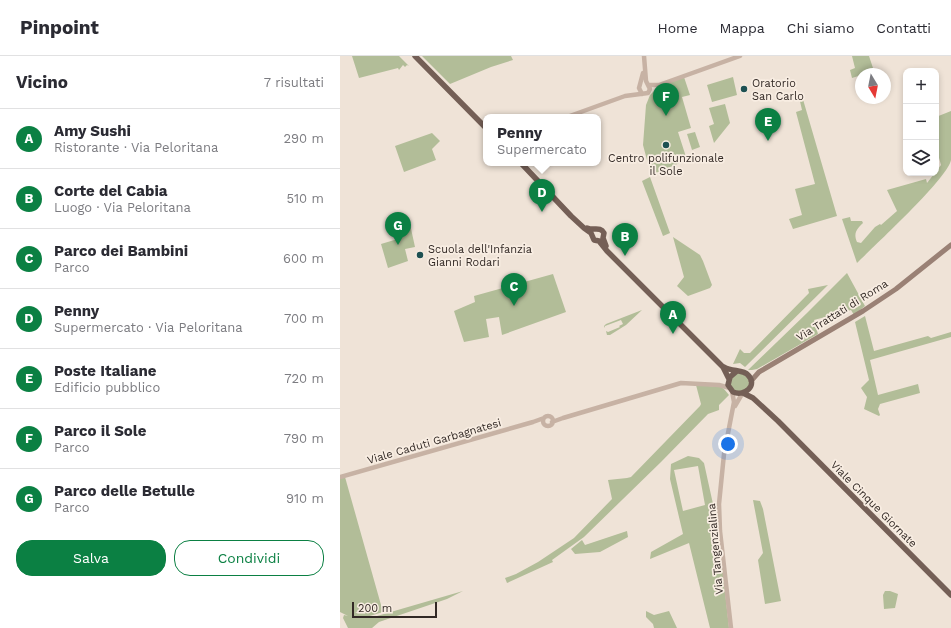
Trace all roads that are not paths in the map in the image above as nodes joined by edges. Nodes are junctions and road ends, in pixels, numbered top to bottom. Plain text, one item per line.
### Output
1 (415, 56) edge
2 (642, 56) edge
3 (740, 56) edge
4 (648, 85) junction
5 (659, 85) junction
6 (640, 87) junction
7 (649, 92) junction
8 (642, 94) junction
9 (625, 96) junction
10 (575, 114) edge
11 (483, 125) edge
12 (524, 166) edge
13 (593, 232) junction
14 (601, 240) junction
15 (951, 245) edge
16 (723, 367) junction
17 (737, 371) junction
18 (759, 372) junction
19 (748, 374) junction
20 (729, 379) junction
21 (751, 384) junction
22 (719, 385) junction
23 (731, 389) junction
24 (742, 394) junction
25 (550, 417) junction
26 (544, 418) junction
27 (563, 418) junction
28 (778, 421) junction
29 (533, 422) junction
30 (552, 422) junction
31 (731, 422) junction
32 (544, 424) junction
33 (340, 477) edge
34 (951, 595) edge
35 (731, 628) edge

1 - 11 main road
2 - 4 street
2 - 6 street
3 - 5 street
4 - 5 street
4 - 6 street
4 - 7 street
5 - 7 street
6 - 8 street
6 - 9 street
7 - 8 street
8 - 9 street
9 - 10 street
12 - 13 main road
13 - 14 main road
13 - 14 main road
14 - 16 main road
15 - 18 main road, Via Trattati di Roma
16 - 17 main road
16 - 20 main road
17 - 19 main road
17 - 20 main road
18 - 19 main road, Via Trattati di Roma
18 - 21 main road, Via Trattati di Roma
19 - 21 main road
20 - 22 street
20 - 23 main road
21 - 24 main road
21 - 28 main road
22 - 23 street
22 - 27 street
23 - 24 main road
23 - 31 street, Via Tangenzialina
24 - 28 main road
24 - 31 street, Via Tangenzialina
25 - 26 street
25 - 27 street
25 - 30 street
26 - 29 street, Viale Caduti Garbagnatesi
26 - 32 street
27 - 30 street
28 - 34 main road, Viale Cinque Giornate
29 - 32 street, Viale Caduti Garbagnatesi
29 - 33 street, Viale Caduti Garbagnatesi
30 - 32 street
31 - 35 street, Via Tangenzialina

